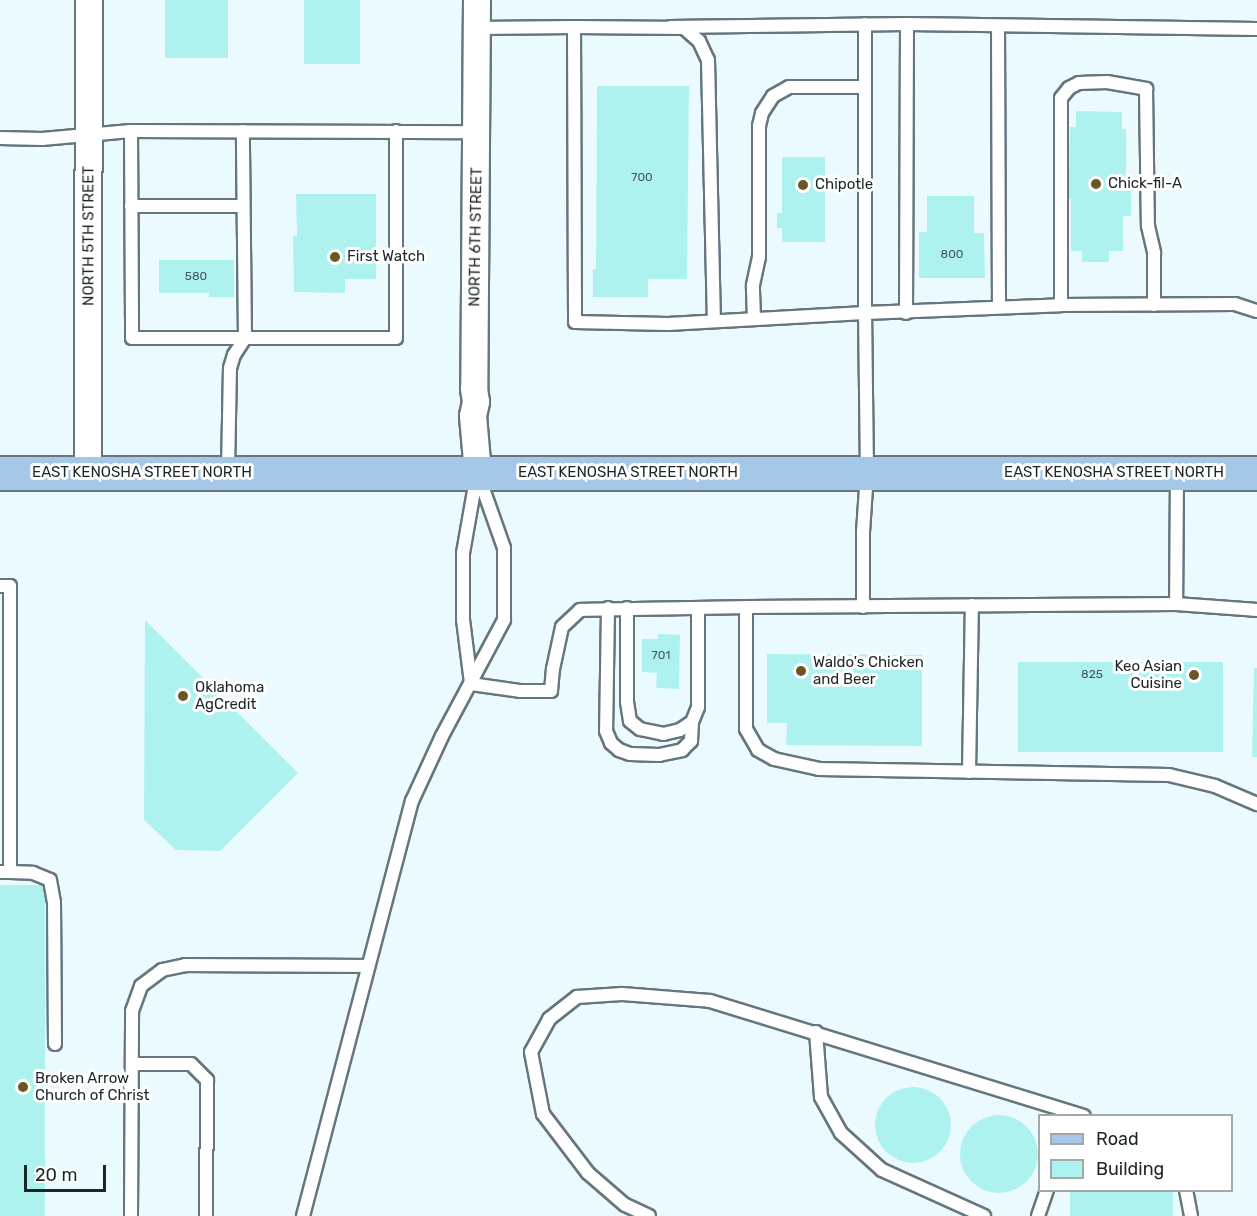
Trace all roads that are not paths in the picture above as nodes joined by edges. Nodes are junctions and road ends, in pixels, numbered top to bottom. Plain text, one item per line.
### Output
1 (90, 0) edge
2 (477, 0) edge
3 (865, 24) junction
4 (907, 24) junction
5 (998, 26) junction
6 (574, 27) junction
7 (670, 27) junction
8 (477, 28) junction
9 (1257, 29) edge
10 (865, 87) junction
11 (130, 131) junction
12 (243, 131) junction
13 (396, 131) junction
14 (478, 132) junction
15 (90, 134) junction
16 (0, 138) edge
17 (131, 206) junction
18 (243, 206) junction
19 (999, 305) junction
20 (1061, 305) junction
21 (1154, 305) junction
22 (1257, 311) edge
23 (865, 313) junction
24 (906, 313) junction
25 (754, 319) junction
26 (714, 320) junction
27 (245, 338) junction
28 (88, 472) junction
29 (0, 473) edge
30 (228, 473) junction
31 (478, 473) junction
32 (867, 473) junction
33 (1177, 473) junction
34 (1257, 473) edge
35 (0, 586) edge
36 (1176, 604) junction
37 (972, 605) junction
38 (747, 607) junction
39 (863, 607) junction
40 (608, 608) junction
41 (698, 608) junction
42 (627, 609) junction
43 (1257, 610) edge
44 (471, 684) junction
45 (692, 722) junction
46 (969, 772) junction
47 (1257, 804) edge
48 (5, 872) edge
49 (367, 966) junction
50 (816, 1032) junction
51 (55, 1044) dead end
52 (132, 1064) junction
53 (1077, 1114) edge
54 (1047, 1192) edge
55 (1186, 1192) edge
56 (131, 1216) edge
57 (206, 1216) edge
58 (303, 1216) edge
59 (649, 1216) edge
60 (984, 1216) edge
61 (1038, 1216) edge
62 (1191, 1216) edge

1 - 15 street, NORTH 5TH STREET
2 - 8 street, NORTH 6TH STREET
3 - 4 lane
3 - 7 lane
3 - 10 lane
4 - 5 lane
4 - 24 lane
5 - 9 lane
5 - 19 lane
6 - 7 lane
6 - 8 lane
6 - 26 lane
7 - 26 lane
8 - 14 street, NORTH 6TH STREET
10 - 23 lane
10 - 25 lane
11 - 12 lane
11 - 15 lane
11 - 17 lane
12 - 13 lane
12 - 18 lane
13 - 14 lane
13 - 27 lane
14 - 31 street, NORTH 6TH STREET
15 - 16 lane
15 - 28 street, NORTH 5TH STREET
17 - 18 lane
17 - 27 lane
18 - 27 lane
19 - 20 lane
19 - 24 lane
20 - 21 lane
20 - 21 lane
21 - 22 lane
23 - 24 lane
23 - 25 lane
23 - 32 lane
25 - 26 lane
27 - 30 lane
28 - 29 main road, EAST KENOSHA STREET NORTH
28 - 30 main road, EAST KENOSHA STREET NORTH
30 - 31 main road, EAST KENOSHA STREET NORTH
31 - 32 main road, EAST KENOSHA STREET NORTH
31 - 44 lane
31 - 44 lane
32 - 33 main road, EAST KENOSHA STREET NORTH
32 - 39 lane
33 - 34 main road, EAST KENOSHA STREET NORTH
33 - 36 lane
35 - 48 lane
36 - 37 lane
36 - 43 lane
37 - 39 lane
37 - 46 lane
38 - 39 lane
38 - 41 lane
38 - 46 lane
40 - 42 lane
40 - 44 lane
40 - 45 lane
41 - 42 lane
41 - 45 lane
42 - 45 lane
44 - 49 lane
46 - 47 lane
48 - 51 lane
49 - 52 lane
49 - 58 lane
50 - 53 lane
50 - 59 lane
50 - 60 lane
52 - 56 lane
52 - 57 lane
54 - 61 lane
55 - 62 lane

